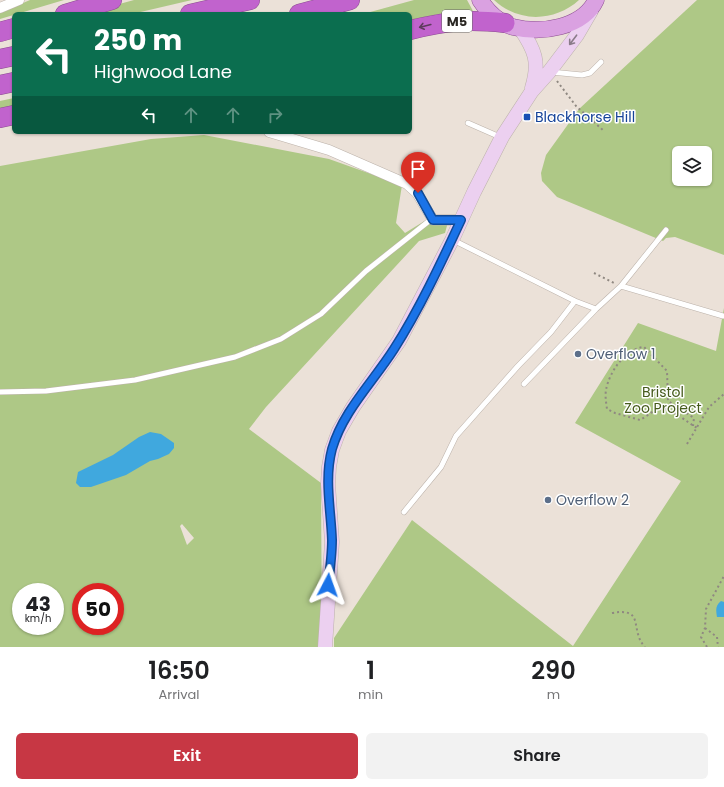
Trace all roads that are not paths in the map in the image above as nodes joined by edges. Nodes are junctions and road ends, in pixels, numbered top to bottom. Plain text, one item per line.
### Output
1 (19, 0) edge
2 (112, 0) edge
3 (250, 0) edge
4 (350, 0) edge
5 (480, 0) edge
6 (595, 4) edge
7 (0, 8) edge
8 (72, 12) edge
9 (199, 12) edge
10 (306, 12) edge
11 (513, 25) junction
12 (12, 29) edge
13 (412, 29) edge
14 (0, 32) edge
15 (12, 56) edge
16 (0, 59) edge
17 (601, 62) dead end
18 (549, 72) junction
19 (12, 82) edge
20 (0, 85) edge
21 (532, 90) junction
22 (12, 115) edge
23 (0, 118) edge
24 (468, 123) dead end
25 (276, 134) edge
26 (502, 138) junction
27 (433, 220) junction
28 (461, 220) junction
29 (666, 230) dead end
30 (452, 240) junction
31 (621, 286) junction
32 (575, 301) junction
33 (596, 309) junction
34 (723, 316) edge
35 (524, 384) dead end
36 (0, 392) edge
37 (404, 512) dead end
38 (325, 647) edge

1 - 7 street
2 - 8 highway
3 - 9 highway
4 - 10 highway
5 - 11 main road
6 - 11 main road
6 -> 18 main road
11 -> 13 highway, M5
11 - 21 main road
12 - 14 highway
15 - 16 highway
17 - 18 lane
18 - 21 main road
19 - 20 highway
21 - 26 main road
22 - 23 highway
24 - 26 lane
25 - 27 street
26 - 28 main road
27 - 28 street
27 - 36 lane
28 - 30 main road
29 - 31 lane
30 - 32 lane
30 - 38 main road
31 - 33 lane
31 - 34 lane
32 - 33 lane
32 - 37 lane
33 - 35 lane

